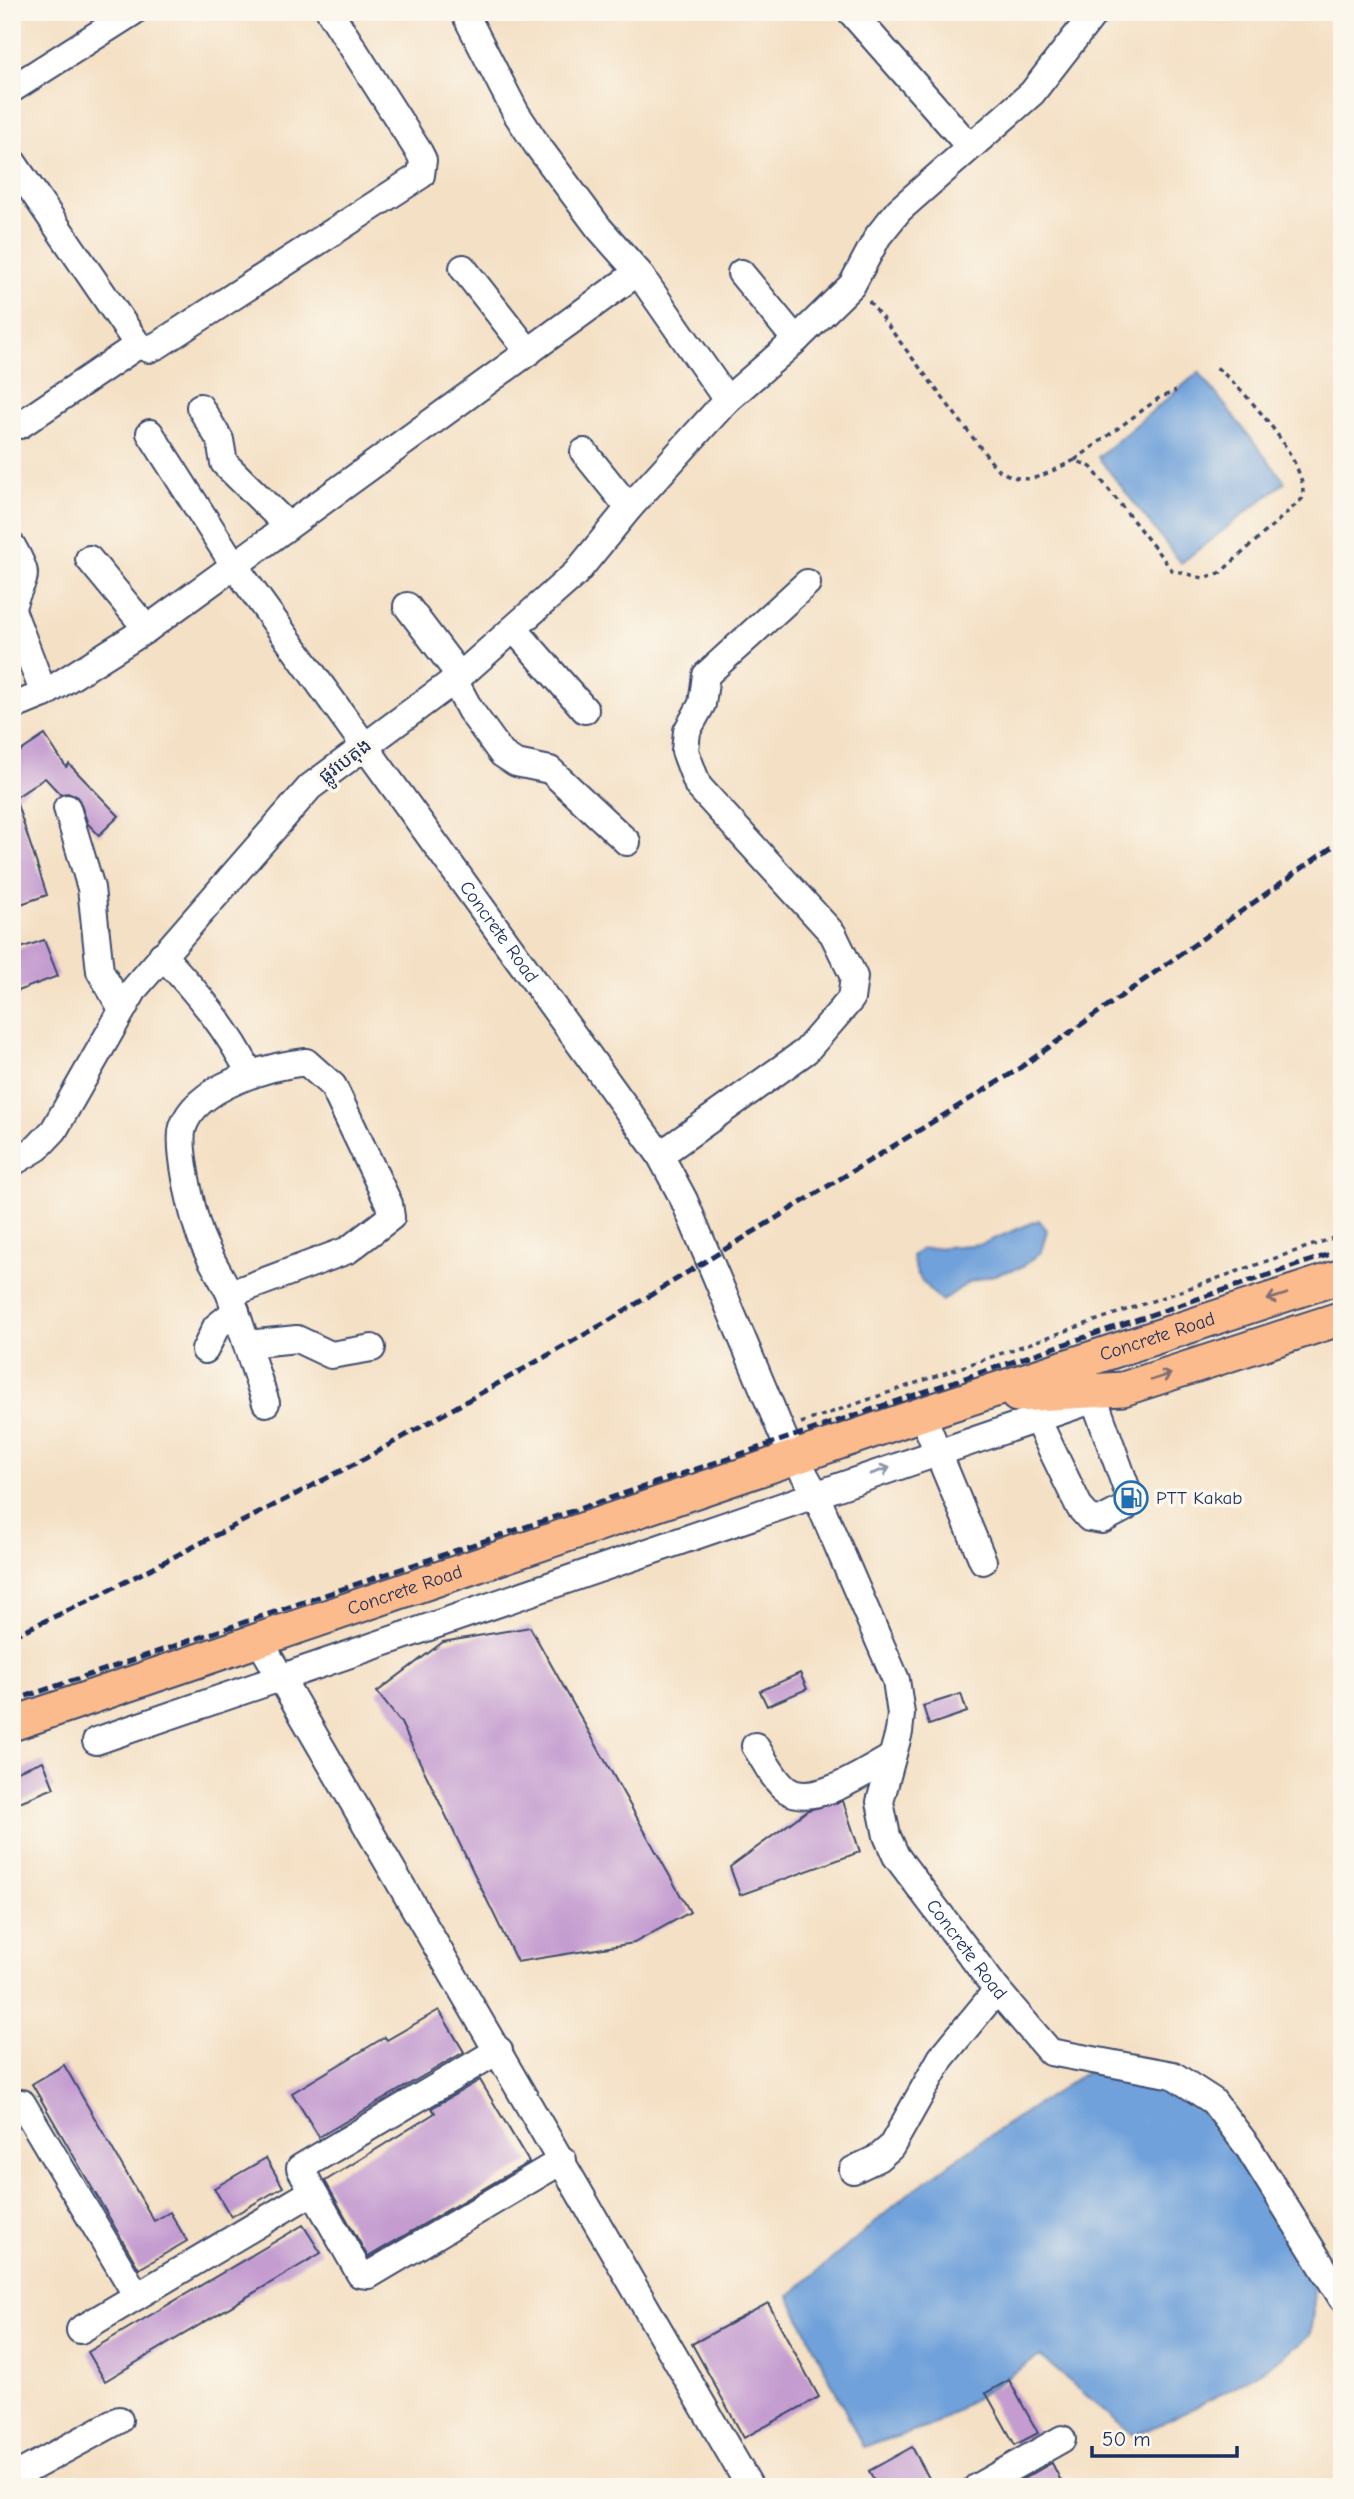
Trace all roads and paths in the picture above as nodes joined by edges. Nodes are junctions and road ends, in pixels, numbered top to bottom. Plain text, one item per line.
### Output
1 (133, 12) edge
2 (330, 12) edge
3 (464, 12) edge
4 (851, 12) edge
5 (1096, 12) edge
6 (12, 89) edge
7 (969, 146) junction
8 (12, 161) edge
9 (463, 268) dead end
10 (638, 272) junction
11 (741, 274) dead end
12 (852, 285) junction
13 (796, 340) junction
14 (138, 345) junction
15 (529, 352) junction
16 (1213, 365) dead end
17 (1176, 391) dead end
18 (727, 400) junction
19 (200, 407) dead end
20 (20, 425) dead end
21 (150, 433) dead end
22 (584, 452) dead end
23 (1075, 460) junction
24 (629, 508) junction
25 (288, 526) junction
26 (12, 547) edge
27 (89, 559) dead end
28 (234, 565) junction
29 (807, 583) dead end
30 (407, 606) dead end
31 (12, 608) edge
32 (147, 629) junction
33 (515, 630) junction
34 (457, 678) junction
35 (44, 694) junction
36 (12, 707) edge
37 (585, 710) dead end
38 (365, 745) junction
39 (67, 808) dead end
40 (627, 842) dead end
41 (162, 955) junction
42 (122, 1009) junction
43 (250, 1074) junction
44 (660, 1155) junction
45 (13, 1162) edge
46 (1342, 1235) edge
47 (1342, 1276) edge
48 (233, 1303) junction
49 (1342, 1318) edge
50 (247, 1344) junction
51 (372, 1348) dead end
52 (205, 1350) dead end
53 (1097, 1385) junction
54 (1027, 1398) junction
55 (266, 1403) dead end
56 (922, 1414) junction
57 (789, 1444) junction
58 (938, 1451) junction
59 (815, 1493) junction
60 (983, 1561) dead end
61 (259, 1640) junction
62 (281, 1677) junction
63 (12, 1724) edge
64 (96, 1741) dead end
65 (755, 1746) dead end
66 (892, 1757) junction
67 (998, 1990) junction
68 (499, 2050) junction
69 (22, 2103) dead end
70 (563, 2160) junction
71 (853, 2170) dead end
72 (312, 2192) junction
73 (136, 2296) junction
74 (1342, 2298) edge
75 (80, 2330) dead end
76 (119, 2420) dead end
77 (1062, 2439) dead end
78 (12, 2478) edge
79 (750, 2487) edge
80 (977, 2487) edge

1 - 6 street
2 - 14 street
3 - 10 street
4 - 7 street
5 - 7 street, ផ្លូវបេតុង
7 - 12 street, ផ្លូវបេតុង
8 - 14 street
9 - 15 street
10 - 15 street
10 - 18 street
11 - 13 street
12 - 13 street, ផ្លូវបេតុង
12 - 23 path
13 - 18 street, ផ្លូវបេតុង
14 - 20 street
15 - 25 street
16 - 23 path
17 - 23 path
18 - 24 street, ផ្លូវបេតុង
19 - 25 street
21 - 28 street, Concrete Road
22 - 24 street
24 - 33 street, ផ្លូវបេតុង
25 - 28 street
26 - 31 street
27 - 32 street
28 - 32 street
28 - 38 street, Concrete Road
29 - 44 street
30 - 34 street
31 - 35 street
32 - 35 street
33 - 34 street, ផ្លូវបេតុង
33 - 37 street
34 - 38 street, ផ្លូវបេតុង
34 - 40 street
35 - 36 street
38 - 41 street, ផ្លូវបេតុង
38 - 44 street, Concrete Road
39 - 42 street
41 - 42 street, ផ្លូវបេតុង
41 - 43 street
42 - 45 street, ផ្លូវបេតុង
43 - 48 street
43 - 48 street
44 - 57 street, Concrete Road
46 - 57 path
47 -> 53 main road, Concrete Road
48 - 50 street
48 - 52 street
53 -> 49 main road, Concrete Road
50 - 51 street
50 - 55 street
53 - 54 main road, Concrete Road
53 - 54 street
54 - 56 main road, Concrete Road
54 - 58 street
56 - 57 main road, Concrete Road
56 - 58 street
57 - 59 street, Concrete Road
57 - 61 main road, Concrete Road
59 -> 58 street
58 - 60 street
59 - 62 street
59 - 66 street, Concrete Road
61 - 62 street
61 - 63 main road, Concrete Road
62 - 64 street
62 - 68 street
65 - 66 street
66 - 67 street, Concrete Road
67 - 71 street
67 - 74 street, Concrete Road
68 - 70 street
68 - 72 street
69 - 73 street
70 - 72 street
70 - 79 street
72 - 73 street
73 - 75 street
76 - 78 street
77 - 80 street

